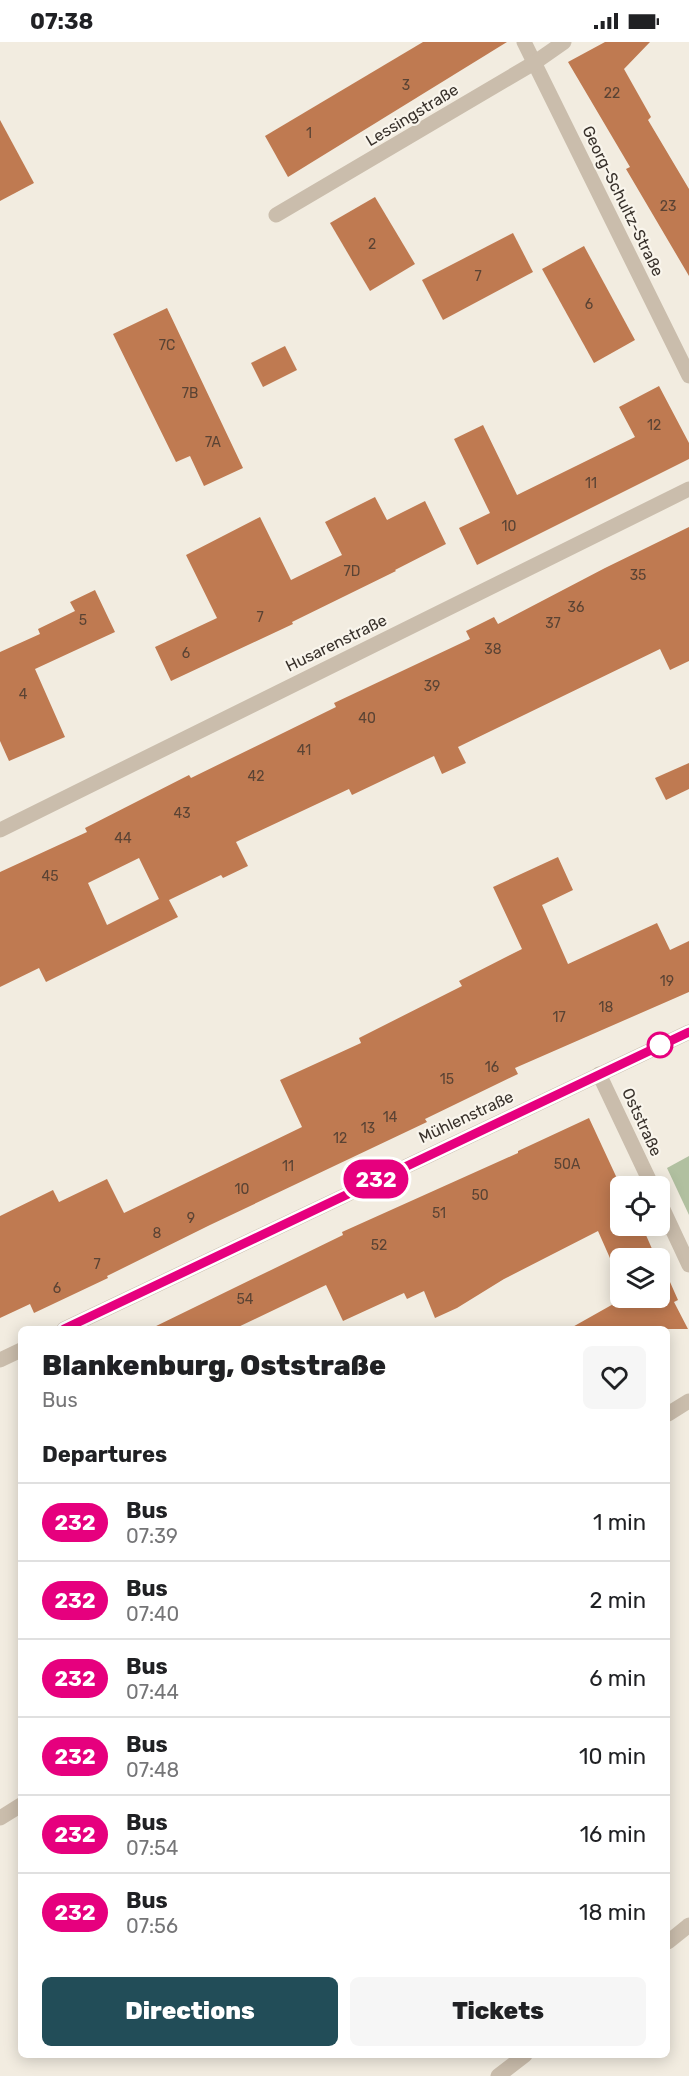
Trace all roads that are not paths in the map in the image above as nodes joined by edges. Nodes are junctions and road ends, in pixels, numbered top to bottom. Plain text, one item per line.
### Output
1 (524, 42) edge
2 (564, 42) edge
3 (534, 63) junction
4 (276, 216) dead end
5 (689, 376) edge
6 (689, 489) edge
7 (0, 830) edge
8 (689, 1032) edge
9 (599, 1074) junction
10 (647, 1176) edge
11 (670, 1224) edge
12 (689, 1265) edge
13 (70, 1326) edge
14 (18, 1351) edge
15 (0, 1360) edge
16 (689, 1401) edge
17 (670, 1413) edge
18 (18, 1807) edge
19 (0, 1818) edge
20 (689, 1925) edge
21 (670, 1940) edge
22 (521, 2058) edge
23 (498, 2076) edge

1 - 3 street, Georg-Schultz-Straße
2 - 3 street, Lessingstraße
3 - 4 street, Lessingstraße
3 - 5 street, Georg-Schultz-Straße
6 - 7 street, Husarenstraße
8 - 9 street, Mühlenstraße
9 - 10 street, Oststraße
9 - 13 street, Mühlenstraße
11 - 12 street
14 - 15 street
16 - 17 street
18 - 19 street
20 - 21 street
22 - 23 street

